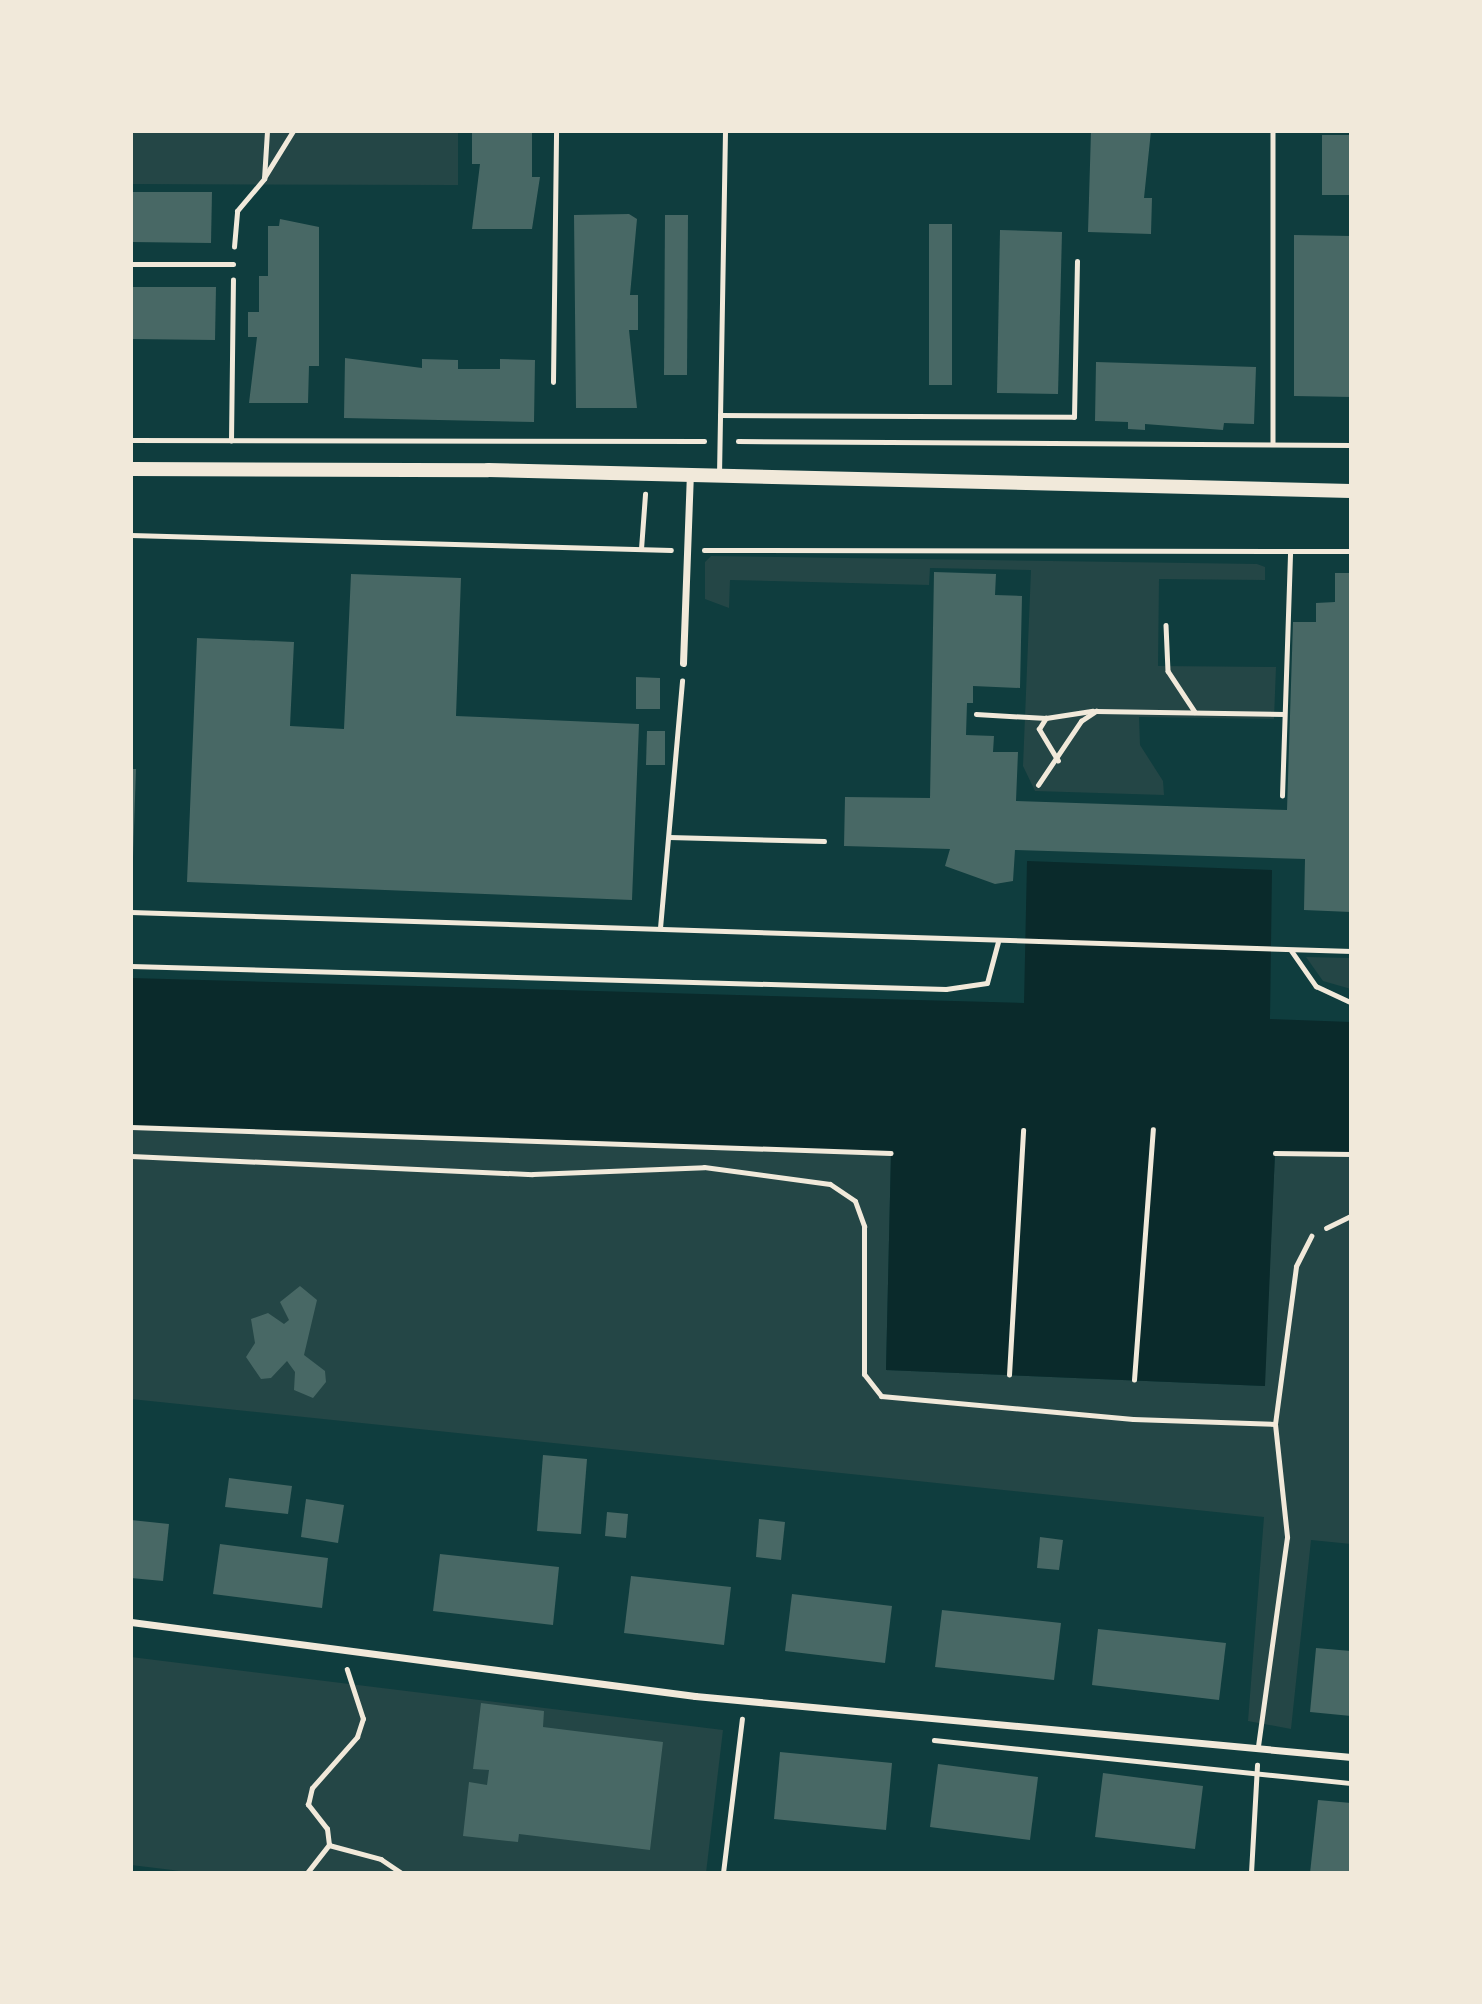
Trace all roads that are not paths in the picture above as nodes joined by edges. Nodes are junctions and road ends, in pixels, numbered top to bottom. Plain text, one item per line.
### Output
1 (556, 131) edge
2 (725, 131) edge
3 (1077, 261) dead end
4 (131, 264) edge
5 (233, 264) road end
6 (553, 382) dead end
7 (720, 415) junction
8 (131, 469) edge
9 (690, 474) junction
10 (719, 475) junction
11 (1351, 491) edge
12 (683, 663) road end
13 (131, 1156) edge
14 (1311, 1236) road end
15 (1275, 1424) junction
16 (131, 1622) edge
17 (1258, 1747) junction
18 (1351, 1757) edge

1 - 6 lane
2 - 7 lane
3 - 7 lane
4 - 5 lane
7 - 10 lane
8 - 9 main road
9 - 10 main road
9 - 12 street
10 - 11 main road
13 - 15 lane
14 - 15 lane
15 - 17 lane
16 - 17 street
17 - 18 street

